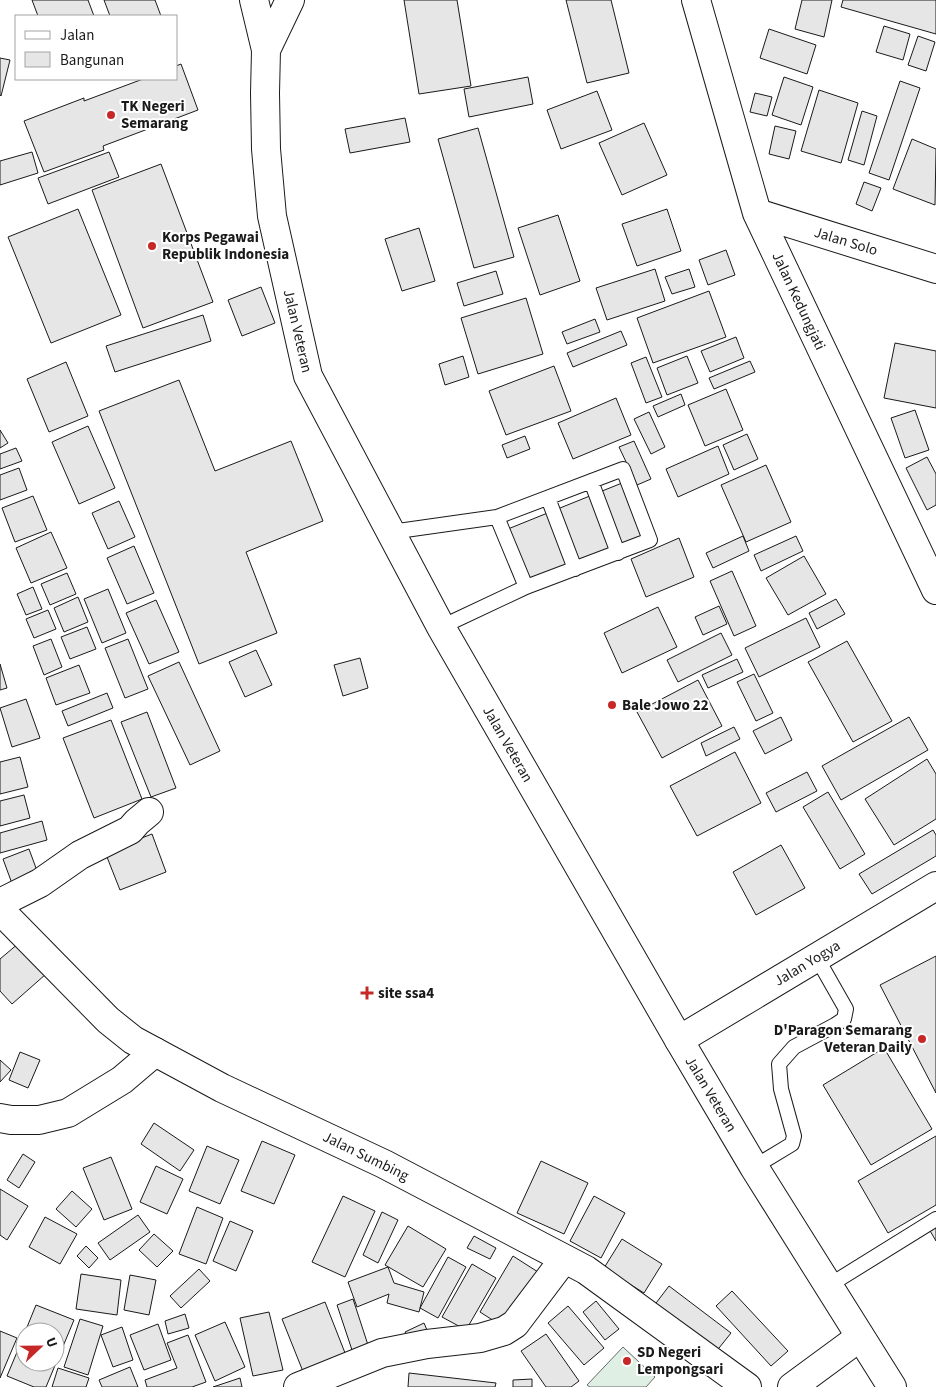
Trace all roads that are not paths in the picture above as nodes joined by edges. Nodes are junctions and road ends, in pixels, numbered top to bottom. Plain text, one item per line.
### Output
1 (254, 0) edge
2 (290, 0) edge
3 (696, 0) edge
4 (266, 50) junction
5 (757, 213) junction
6 (936, 269) edge
7 (590, 481) junction
8 (548, 498) junction
9 (497, 517) junction
10 (391, 532) junction
11 (618, 553) junction
12 (575, 569) junction
13 (526, 587) junction
14 (936, 590) edge
15 (441, 627) junction
16 (149, 812) dead end
17 (936, 886) edge
18 (0, 903) edge
19 (0, 910) edge
20 (816, 958) junction
21 (679, 1040) junction
22 (155, 1052) junction
23 (4, 1124) edge
24 (754, 1167) junction
25 (936, 1219) edge
26 (564, 1259) junction
27 (828, 1286) junction
28 (860, 1337) junction
29 (298, 1387) edge
30 (747, 1387) edge
31 (792, 1387) edge
32 (892, 1387) edge

1 - 4 street, Jalan Veteran
2 - 4 street, Jalan Veteran
3 - 5 street, Jalan Kedungjati
4 - 10 street, Jalan Veteran
5 - 6 street, Jalan Solo
5 - 14 street, Jalan Kedungjati
7 - 8 lane
7 - 11 lane
7 - 11 lane
8 - 9 lane
8 - 12 lane
9 - 10 lane
9 - 13 lane
10 - 15 street, Jalan Veteran
11 - 12 lane
12 - 13 lane
13 - 15 lane
15 - 21 street, Jalan Veteran
16 - 18 street
17 - 20 street, Jalan Yogya
19 - 22 street, Jalan Sumbing
20 - 21 street, Jalan Yogya
20 - 24 lane
21 - 24 street, Jalan Veteran
22 - 23 street
22 - 26 street, Jalan Sumbing
24 - 27 street, Jalan Veteran
25 - 27 lane
26 - 29 street
26 - 30 street, Jalan Sumbing
27 - 28 street, Jalan Veteran
28 - 31 street
28 - 32 street, Jalan Veteran

